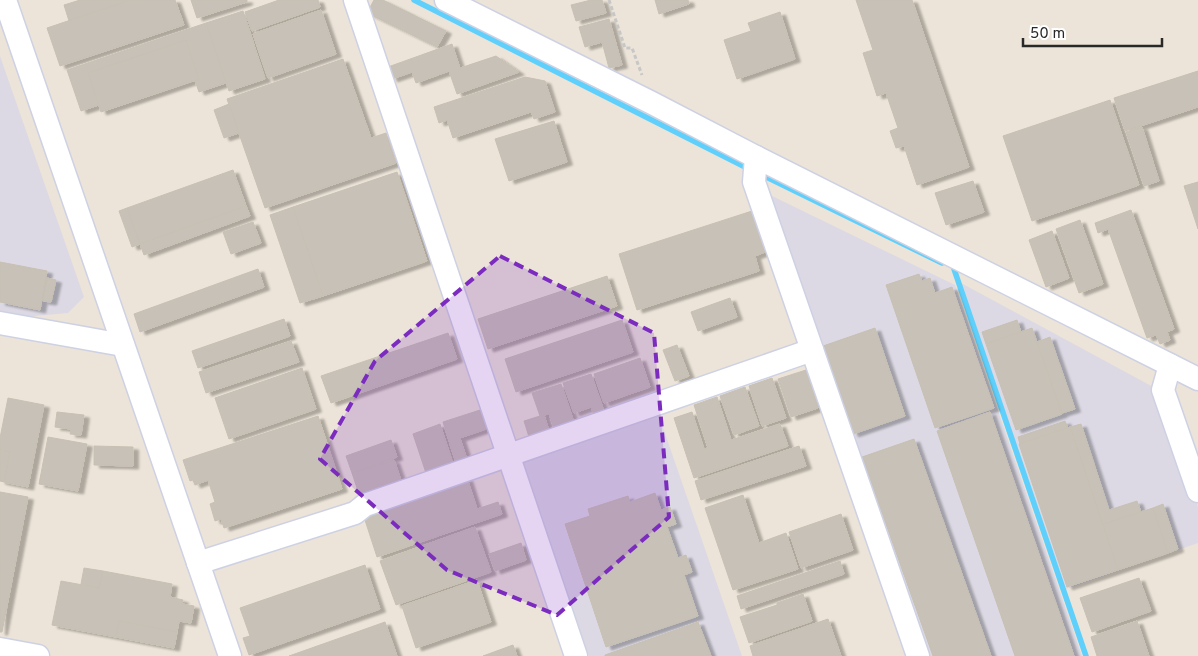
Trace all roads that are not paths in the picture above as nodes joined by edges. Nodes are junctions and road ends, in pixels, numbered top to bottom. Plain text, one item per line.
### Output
1 (5, 0) edge
2 (355, 0) edge
3 (446, 0) edge
4 (756, 157) junction
5 (0, 323) edge
6 (123, 345) junction
7 (812, 350) junction
8 (1170, 365) junction
9 (1198, 379) edge
10 (508, 455) junction
11 (1198, 491) edge
12 (198, 562) junction
13 (0, 649) edge
14 (38, 656) edge
15 (230, 656) edge
16 (576, 656) edge
17 (918, 656) edge

1 - 6 street
2 - 10 street
3 - 4 street
4 - 7 street
4 - 8 street
5 - 6 street
6 - 12 street
7 - 10 street
7 - 17 street
8 - 9 street
8 - 11 street
10 - 12 street
10 - 16 street
12 - 15 street
13 - 14 street

